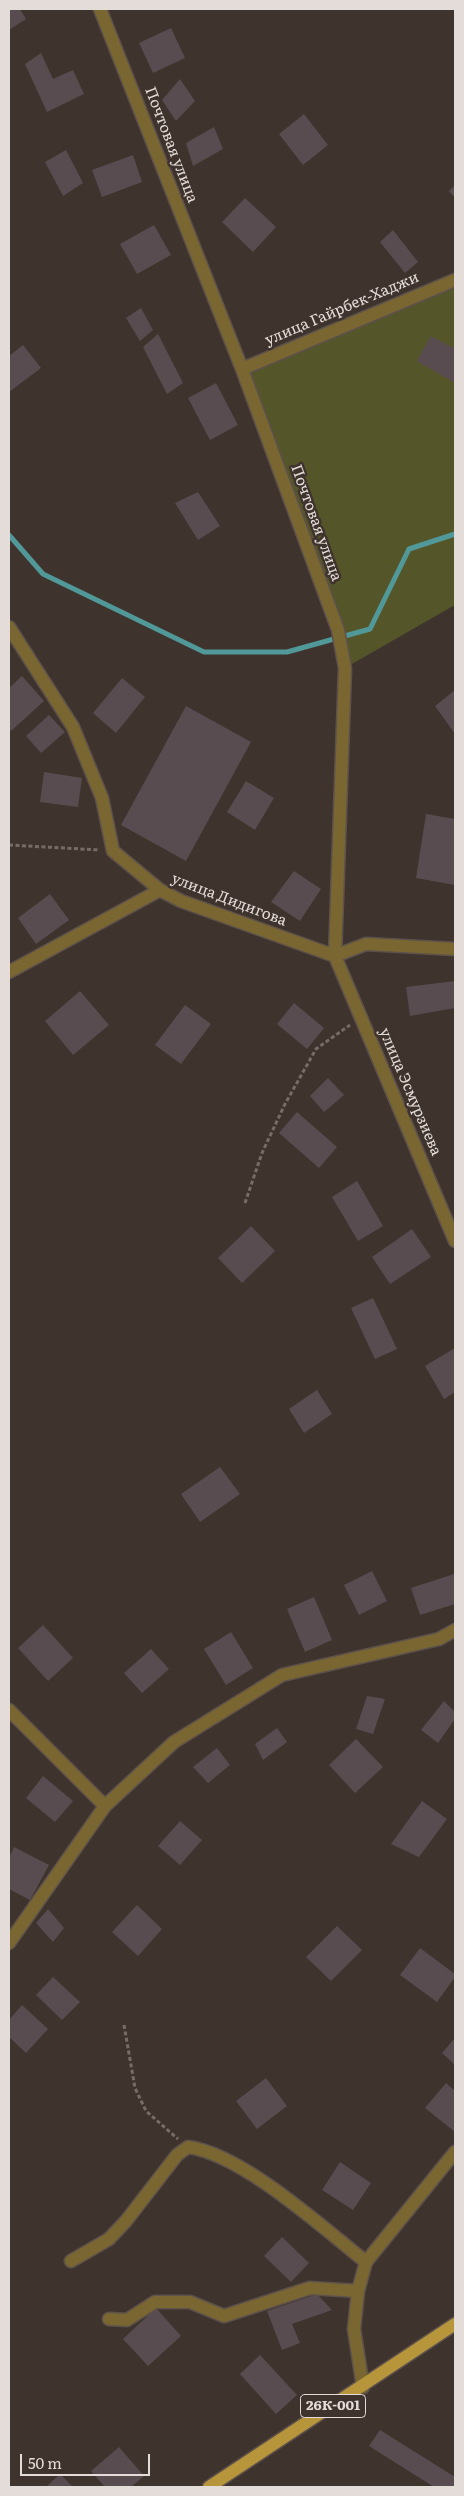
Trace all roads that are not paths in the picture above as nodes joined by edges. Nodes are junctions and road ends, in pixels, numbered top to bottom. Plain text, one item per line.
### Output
1 (100, 9) edge
2 (455, 280) edge
3 (242, 369) junction
4 (9, 627) edge
5 (160, 890) junction
6 (455, 949) edge
7 (335, 956) junction
8 (9, 972) edge
9 (455, 1241) edge
10 (455, 1630) edge
11 (9, 1710) edge
12 (105, 1806) junction
13 (9, 1943) edge
14 (455, 2152) edge
15 (70, 2261) dead end
16 (366, 2262) junction
17 (358, 2291) junction
18 (109, 2319) dead end
19 (455, 2324) edge
20 (363, 2387) junction
21 (209, 2487) edge

1 - 3 street, Почтовая улица
2 - 3 street, улица Гайрбек-Хаджи
3 - 7 street, Почтовая улица
4 - 5 street
5 - 7 street, улица Дидигова
5 - 8 street, улица Дидигова
6 - 7 street
7 - 9 street, улица Эсмурзиева
10 - 12 street
11 - 12 street
12 - 13 street
14 - 16 street
15 - 16 street
16 - 17 street
17 - 18 street
17 - 20 street
19 - 20 main road, 26К-001
20 - 21 main road, 26К-001

